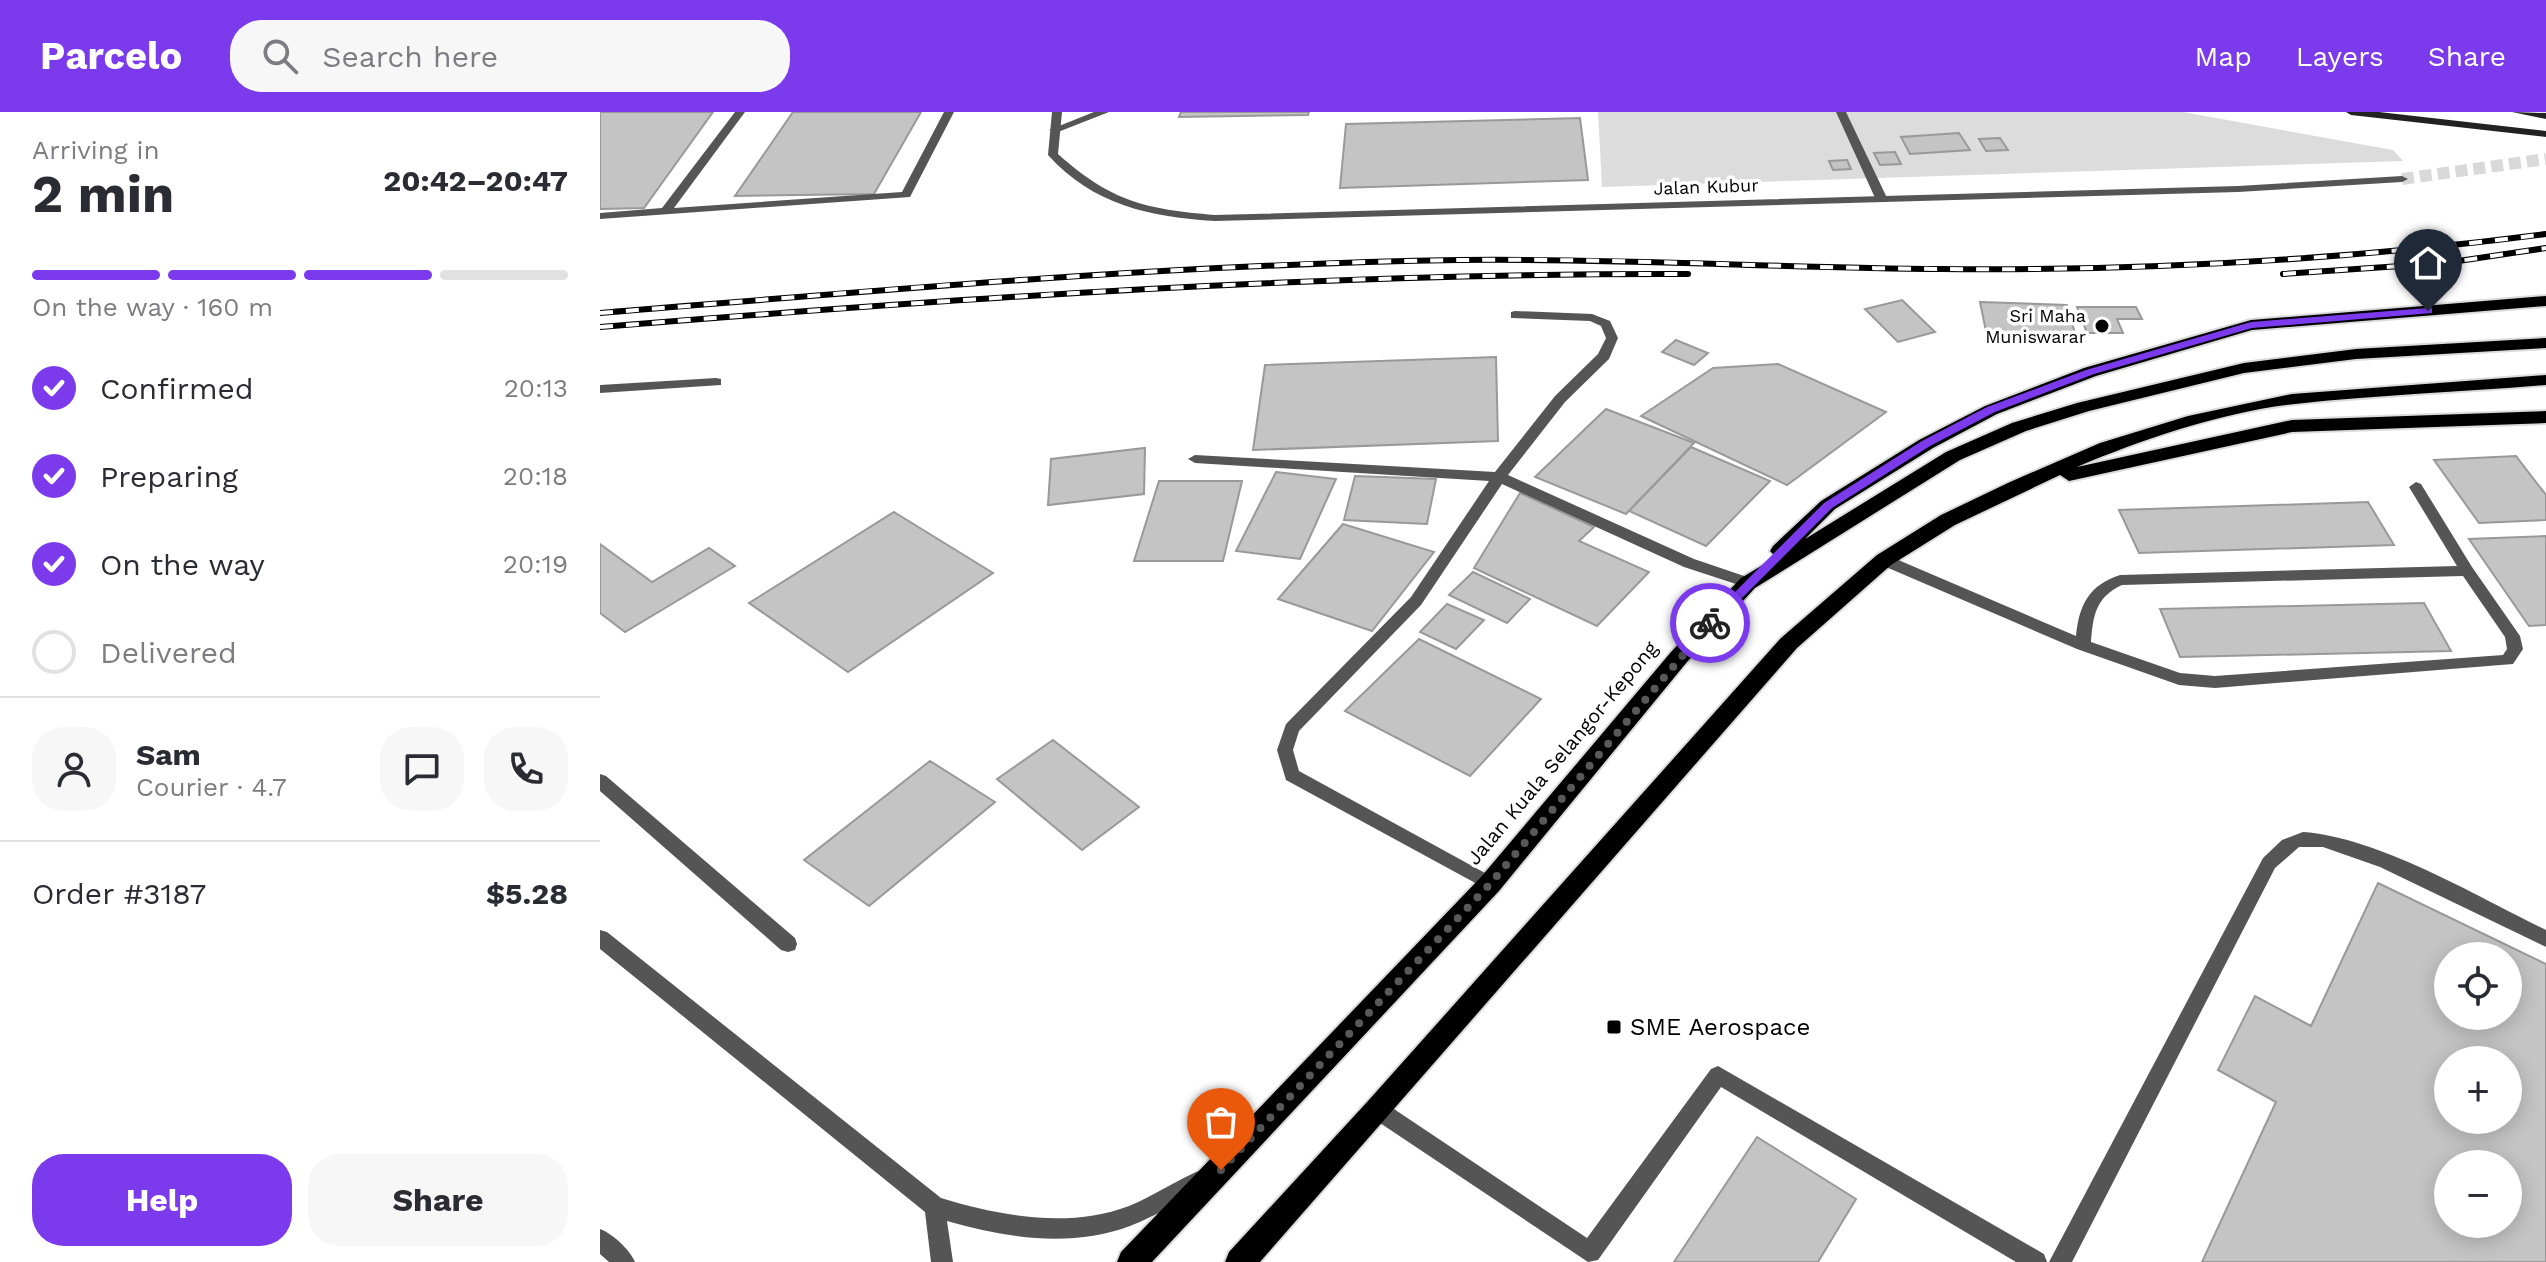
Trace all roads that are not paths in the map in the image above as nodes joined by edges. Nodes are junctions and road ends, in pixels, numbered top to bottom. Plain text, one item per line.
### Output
1 (740, 112) edge
2 (949, 112) edge
3 (1057, 112) edge
4 (1068, 112) edge
5 (1104, 112) edge
6 (1841, 112) edge
7 (2351, 112) edge
8 (2517, 112) edge
9 (2546, 116) edge
10 (1054, 130) junction
11 (2546, 134) edge
12 (2402, 179) tunnel mouth
13 (1882, 200) junction
14 (664, 213) junction
15 (600, 216) edge
16 (2546, 301) edge
17 (1515, 315) dead end
18 (2546, 343) edge
19 (2546, 380) edge
20 (716, 382) dead end
21 (600, 389) edge
22 (2546, 417) edge
23 (1195, 459) dead end
24 (1499, 477) junction
25 (2017, 486) junction
26 (2416, 487) dead end
27 (1884, 560) junction
28 (2467, 571) junction
29 (1748, 583) junction
30 (2083, 645) junction
31 (600, 781) edge
32 (1490, 884) junction
33 (600, 938) edge
34 (2546, 939) edge
35 (788, 944) dead end
36 (1378, 1110) junction
37 (1221, 1170) junction
38 (935, 1207) junction
39 (600, 1239) edge
40 (624, 1262) edge
41 (942, 1262) edge
42 (1132, 1262) edge
43 (1240, 1262) edge
44 (2036, 1262) edge
45 (2060, 1262) edge

1 - 14 street
2 - 14 street
3 - 10 street
4 - 10 street
5 - 10 street
6 - 13 street
7 - 11 main road
8 - 9 main road
10 - 13 street, Jalan Kubur
12 - 13 street, Jalan Kubur
14 - 15 street
16 - 29 highway
17 - 24 street
18 - 29 highway, Jalan Kuala Selangor-Kepong
19 - 25 highway
20 - 21 street
22 - 25 highway
23 - 24 street
24 - 29 street
24 - 32 street
25 - 27 highway
26 - 28 street
27 - 30 street
27 - 36 highway
28 - 30 street
28 - 30 street
29 - 32 highway, Jalan Kuala Selangor-Kepong
31 - 35 street
32 - 37 highway, Jalan Kuala Selangor-Kepong
33 - 38 street
34 - 45 street
36 - 43 highway
36 - 44 street
37 - 38 street
37 - 42 highway, Jalan Kuala Selangor-Kepong
38 - 41 street
39 - 40 street

